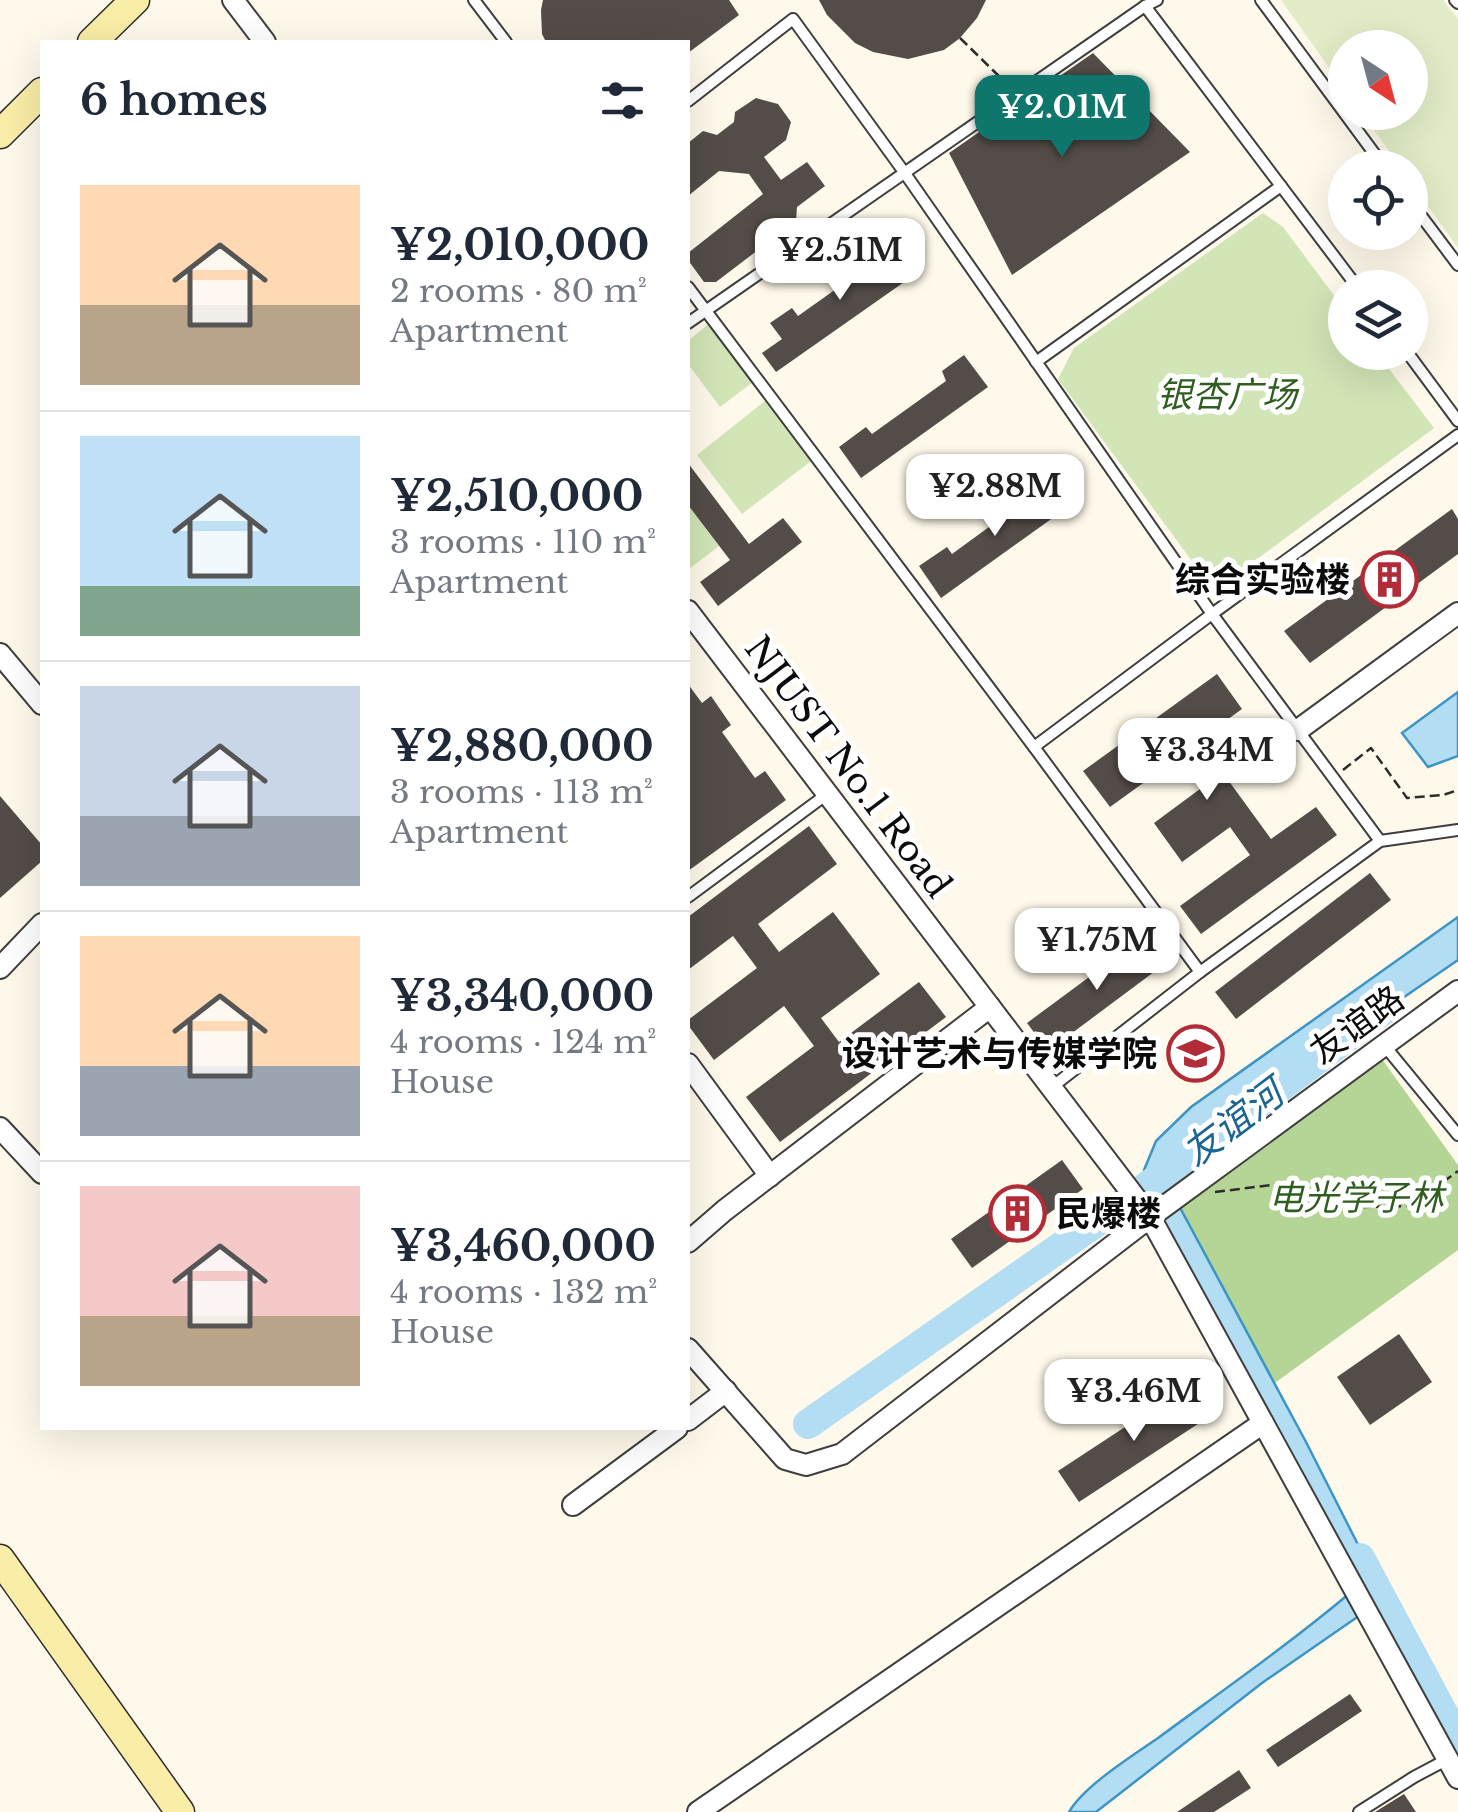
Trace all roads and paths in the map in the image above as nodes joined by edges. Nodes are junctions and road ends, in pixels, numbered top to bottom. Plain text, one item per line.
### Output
1 (135, 0) edge
2 (234, 0) edge
3 (474, 0) edge
4 (1156, 0) edge
5 (1261, 0) edge
6 (1144, 6) junction
7 (960, 38) dead end
8 (94, 40) edge
9 (263, 40) edge
10 (504, 40) edge
11 (40, 94) edge
12 (1017, 94) junction
13 (690, 99) edge
14 (0, 134) edge
15 (1373, 150) edge
16 (904, 172) junction
17 (1281, 186) junction
18 (1428, 224) edge
19 (1458, 265) edge
20 (1344, 270) edge
21 (690, 290) edge
22 (705, 311) junction
23 (690, 322) edge
24 (1036, 362) junction
25 (1420, 370) edge
26 (1458, 420) edge
27 (1458, 435) edge
28 (1458, 613) edge
29 (690, 614) edge
30 (1212, 614) junction
31 (0, 654) edge
32 (40, 702) edge
33 (1298, 730) junction
34 (1034, 747) junction
35 (1334, 777) junction
36 (1458, 790) edge
37 (827, 794) junction
38 (1458, 830) edge
39 (1380, 841) junction
40 (690, 897) edge
41 (40, 926) edge
42 (0, 968) edge
43 (1200, 972) junction
44 (1458, 992) edge
45 (990, 1008) junction
46 (1384, 1046) junction
47 (690, 1067) edge
48 (1051, 1087) junction
49 (0, 1128) edge
50 (1458, 1134) edge
51 (40, 1171) edge
52 (1458, 1171) edge
53 (770, 1176) junction
54 (1212, 1192) dead end
55 (1150, 1217) junction
56 (690, 1240) edge
57 (690, 1352) edge
58 (726, 1392) junction
59 (690, 1419) edge
60 (1263, 1422) junction
61 (674, 1430) edge
62 (573, 1504) dead end
63 (0, 1559) edge
64 (1455, 1763) edge
65 (180, 1812) edge
66 (698, 1812) edge
67 (1359, 1812) edge

1 - 8 street
2 - 9 street
3 - 10 lane
4 - 6 lane
5 - 15 lane
6 - 12 lane
6 - 17 lane
7 - 12 path
11 - 14 street
12 - 16 lane
13 - 16 lane
16 - 22 lane
16 - 24 lane
17 - 20 lane
17 - 24 lane
18 - 19 lane
21 - 22 lane
22 - 23 lane
22 - 34 lane
24 - 30 lane
25 - 26 lane
27 - 30 lane
28 - 33 street
29 - 37 street, NJUST No.1 Road
30 - 33 lane
30 - 34 lane
31 - 32 street
33 - 35 lane
34 - 43 lane
35 - 36 path
35 - 39 lane
37 - 40 lane
37 - 45 street, NJUST No.1 Road
38 - 39 lane
39 - 43 lane
41 - 42 street
43 - 48 lane
44 - 46 street, 友谊路
45 - 48 street, NJUST No.1 Road
45 - 53 street
46 - 50 lane
46 - 55 street, 友谊路
47 - 53 street
48 - 55 street, NJUST No.1 Road
49 - 51 street
52 - 54 path
53 - 56 street
55 - 58 street, 友谊路
55 - 60 street, NJUST No.1 Road
57 - 58 street, 友谊路
58 - 59 street
60 - 64 street, NJUST No.1 Road
60 - 66 street
61 - 62 street
63 - 65 street
64 - 67 lane

